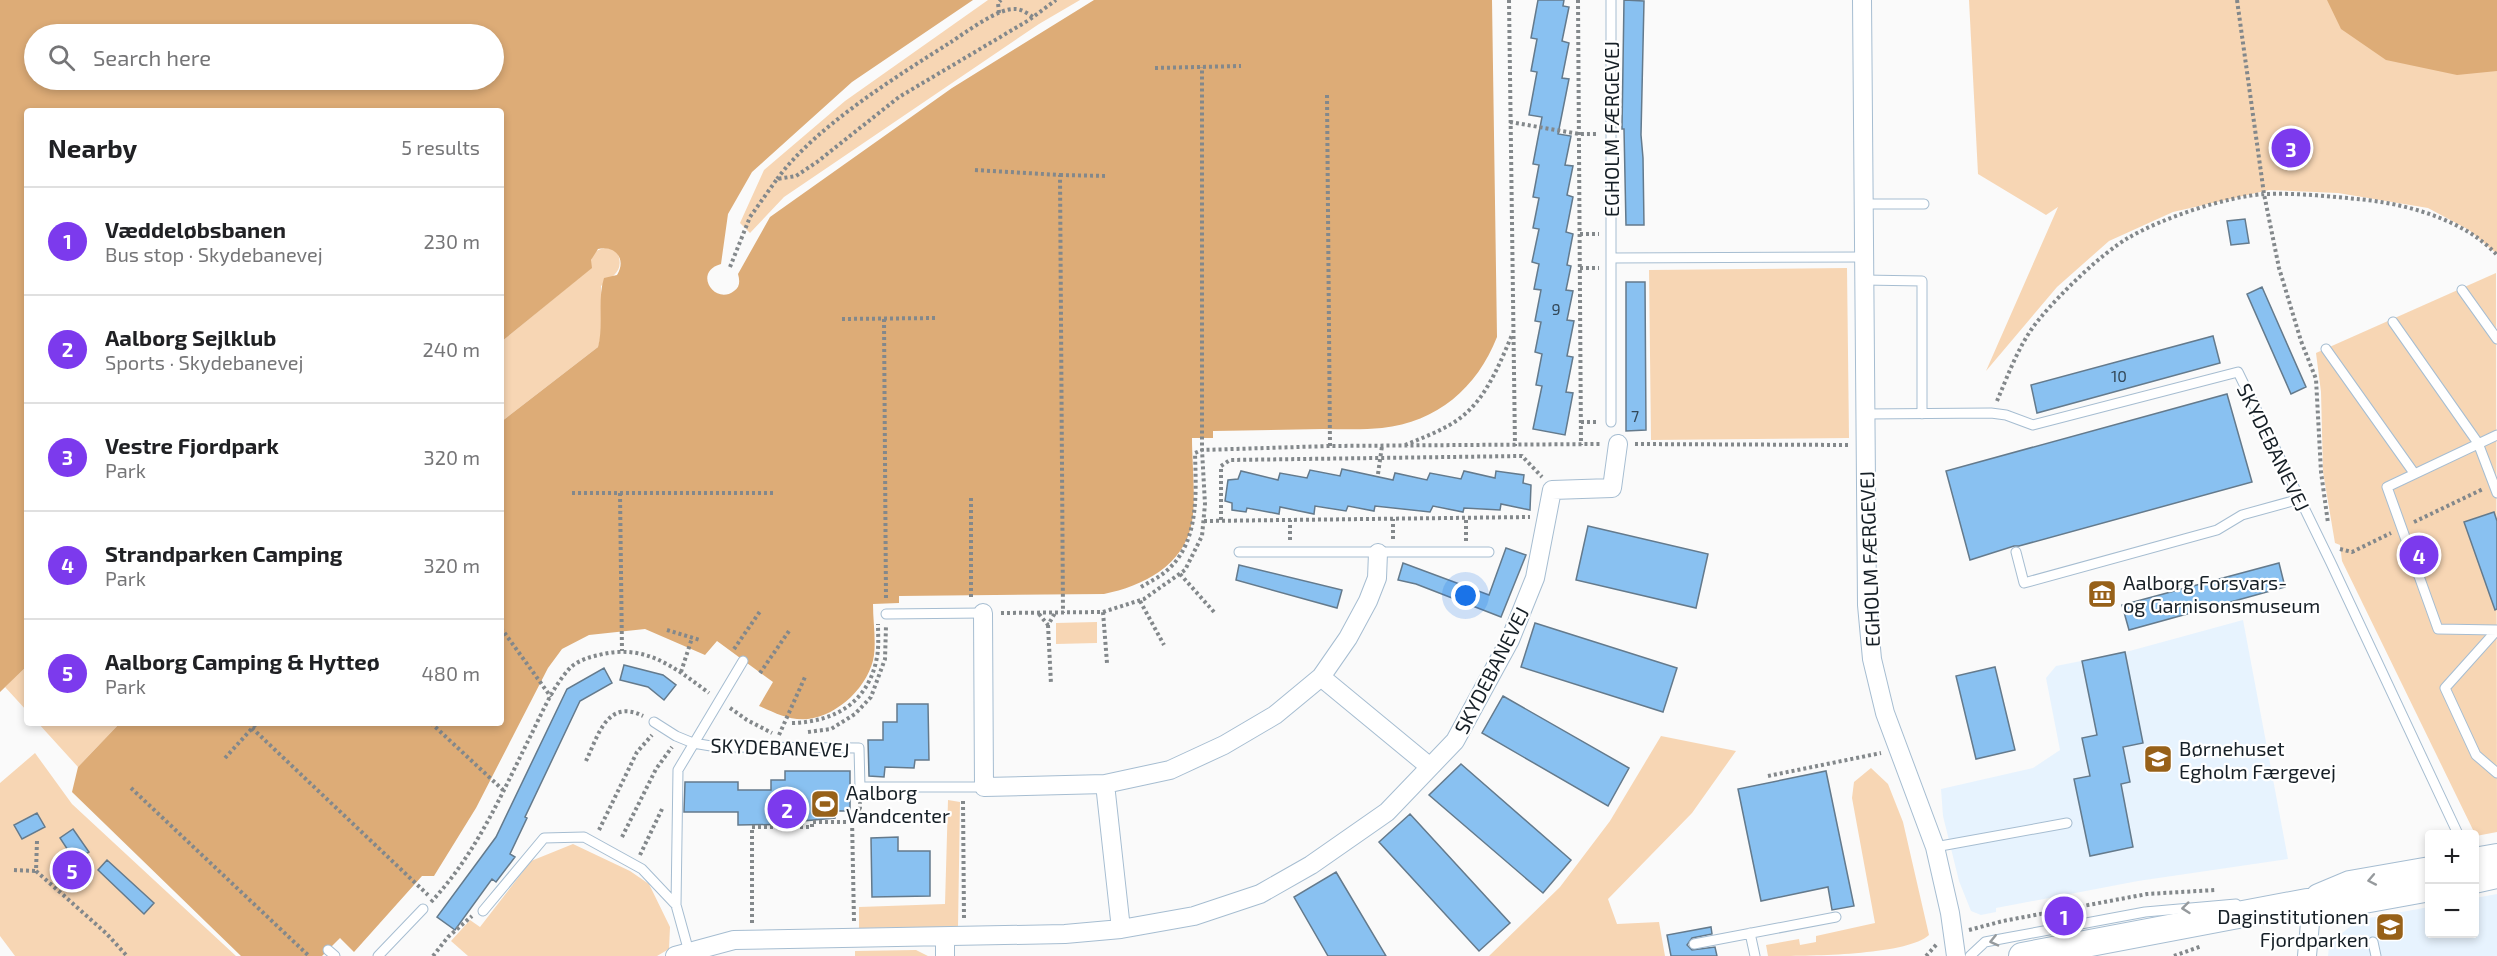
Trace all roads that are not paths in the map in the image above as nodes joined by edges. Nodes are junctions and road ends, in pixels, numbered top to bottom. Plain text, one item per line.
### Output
1 (1611, 0) edge
2 (1862, 0) edge
3 (1864, 204) junction
4 (1924, 204) dead end
5 (1864, 257) junction
6 (1611, 258) junction
7 (1864, 280) junction
8 (2462, 290) dead end
9 (2393, 322) dead end
10 (2497, 339) edge
11 (2326, 349) dead end
12 (1866, 414) junction
13 (1922, 414) junction
14 (1611, 422) dead end
15 (2497, 435) edge
16 (2478, 443) junction
17 (1618, 444) dead end
18 (2414, 473) junction
19 (2497, 494) edge
20 (2300, 499) junction
21 (1239, 552) dead end
22 (1489, 552) dead end
23 (2016, 552) dead end
24 (1378, 553) junction
25 (886, 611) road end
26 (977, 613) joint
27 (2497, 630) edge
28 (744, 661) dead end
29 (1321, 677) junction
30 (657, 723) road end
31 (693, 743) junction
32 (1430, 767) junction
33 (2497, 773) edge
34 (1105, 784) junction
35 (984, 787) junction
36 (2067, 823) dead end
37 (2456, 830) edge
38 (1935, 847) junction
39 (2497, 857) edge
40 (2479, 860) edge
41 (2425, 871) edge
42 (2497, 876) edge
43 (2479, 879) edge
44 (2425, 889) edge
45 (2307, 902) junction
46 (676, 905) junction
47 (423, 909) dead end
48 (483, 911) road end
49 (1836, 917) dead end
50 (1121, 929) junction
51 (1750, 933) junction
52 (945, 937) junction
53 (2373, 942) dead end
54 (1694, 944) dead end
55 (682, 954) edge
56 (378, 956) edge
57 (945, 956) edge
58 (1755, 956) edge
59 (1956, 956) edge
60 (1970, 956) edge
61 (2022, 956) edge
62 (2307, 956) edge
63 (2376, 956) edge

1 - 6 lane, EGHOLM FÆRGEVEJ
2 - 3 street, EGHOLM FÆRGEVEJ
3 - 4 lane
3 - 5 street, EGHOLM FÆRGEVEJ
5 - 6 lane
5 - 7 street, EGHOLM FÆRGEVEJ
6 - 14 lane, EGHOLM FÆRGEVEJ
7 - 12 street, EGHOLM FÆRGEVEJ
7 - 13 lane
8 - 10 lane
9 - 16 lane
11 - 18 lane
12 - 13 lane, SKYDEBANEVEJ
12 - 38 street, EGHOLM FÆRGEVEJ
13 - 20 lane, SKYDEBANEVEJ
15 - 16 lane
16 - 18 lane
16 - 19 lane
17 - 32 street, SKYDEBANEVEJ
18 - 27 lane
20 - 23 lane
20 - 37 lane, SKYDEBANEVEJ
21 - 24 lane
22 - 24 lane
24 - 29 street, SKYDEBANEVEJ
25 - 26 lane
26 - 35 street
27 - 33 lane
28 - 31 lane
29 - 32 street
29 - 34 street, SKYDEBANEVEJ
30 - 31 lane, SKYDEBANEVEJ
31 - 35 lane, SKYDEBANEVEJ
31 - 46 lane
32 - 50 street, SKYDEBANEVEJ
34 - 35 street, SKYDEBANEVEJ
34 - 50 street
36 - 38 lane
38 - 59 street, EGHOLM FÆRGEVEJ
39 - 40 street
41 -> 45 street
42 - 43 street
44 - 45 street
45 -> 60 lane
45 - 61 street
45 - 62 street
46 - 48 lane
46 - 55 lane
47 - 56 lane
49 - 51 lane
50 - 52 street, SKYDEBANEVEJ
51 - 54 lane
51 - 58 lane
52 - 55 street, SKYDEBANEVEJ
52 - 57 street
53 - 63 lane

